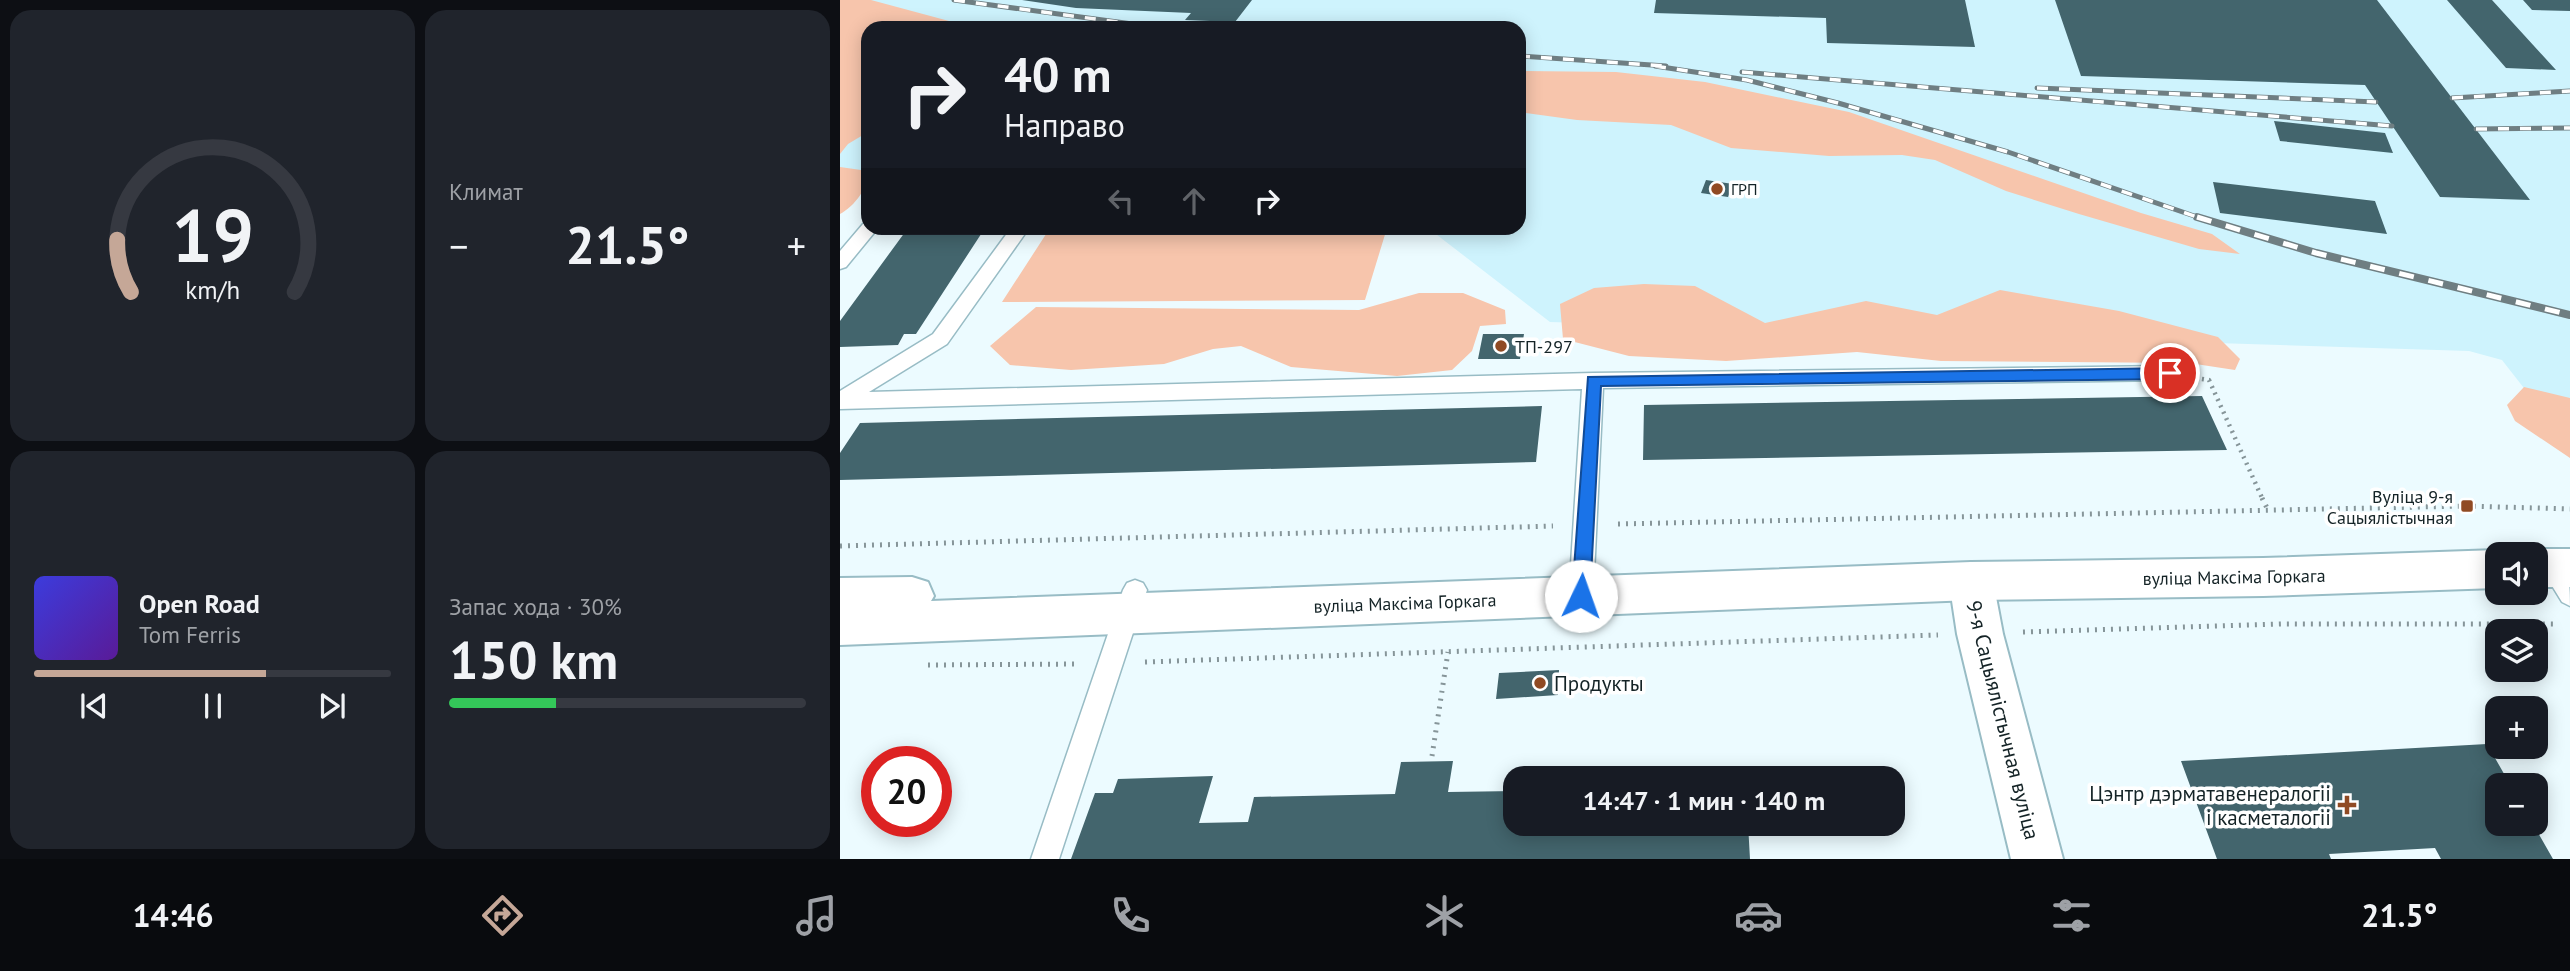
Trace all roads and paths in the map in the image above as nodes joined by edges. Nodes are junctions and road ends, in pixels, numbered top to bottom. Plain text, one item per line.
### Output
1 (863, 235) edge
2 (1015, 235) edge
3 (840, 263) edge
4 (2170, 373) joint
5 (1593, 381) junction
6 (840, 401) edge
7 (2570, 509) edge
8 (2268, 510) junction
9 (1585, 525) junction
10 (840, 546) edge
11 (2485, 569) edge
12 (1970, 582) junction
13 (1582, 585) junction
14 (840, 597) edge
15 (1130, 602) junction
16 (2570, 624) edge
17 (840, 625) edge
18 (1980, 634) junction
19 (1448, 652) junction
20 (1109, 663) junction
21 (917, 665) dead end
22 (1432, 757) dead end
23 (1045, 859) edge
24 (2037, 859) edge

1 - 3 lane
2 - 6 lane
4 - 5 lane
4 - 8 path
5 - 6 lane
5 - 9 lane
7 - 8 path
8 - 9 path
9 - 10 path
9 - 13 lane
11 - 12 main road, вуліца Максіма Горкага
12 - 13 main road, вуліца Максіма Горкага
12 - 18 main road, 9-я Сацыялістычная вуліца
13 - 15 main road, вуліца Максіма Горкага
14 - 15 main road, вуліца Максіма Горкага
15 - 17 main road, вуліца Максіма Горкага
15 - 20 lane
16 - 18 path
18 - 19 path
18 - 24 main road, 9-я Сацыялістычная вуліца
19 - 20 path
19 - 22 path
20 - 21 path
20 - 23 lane

